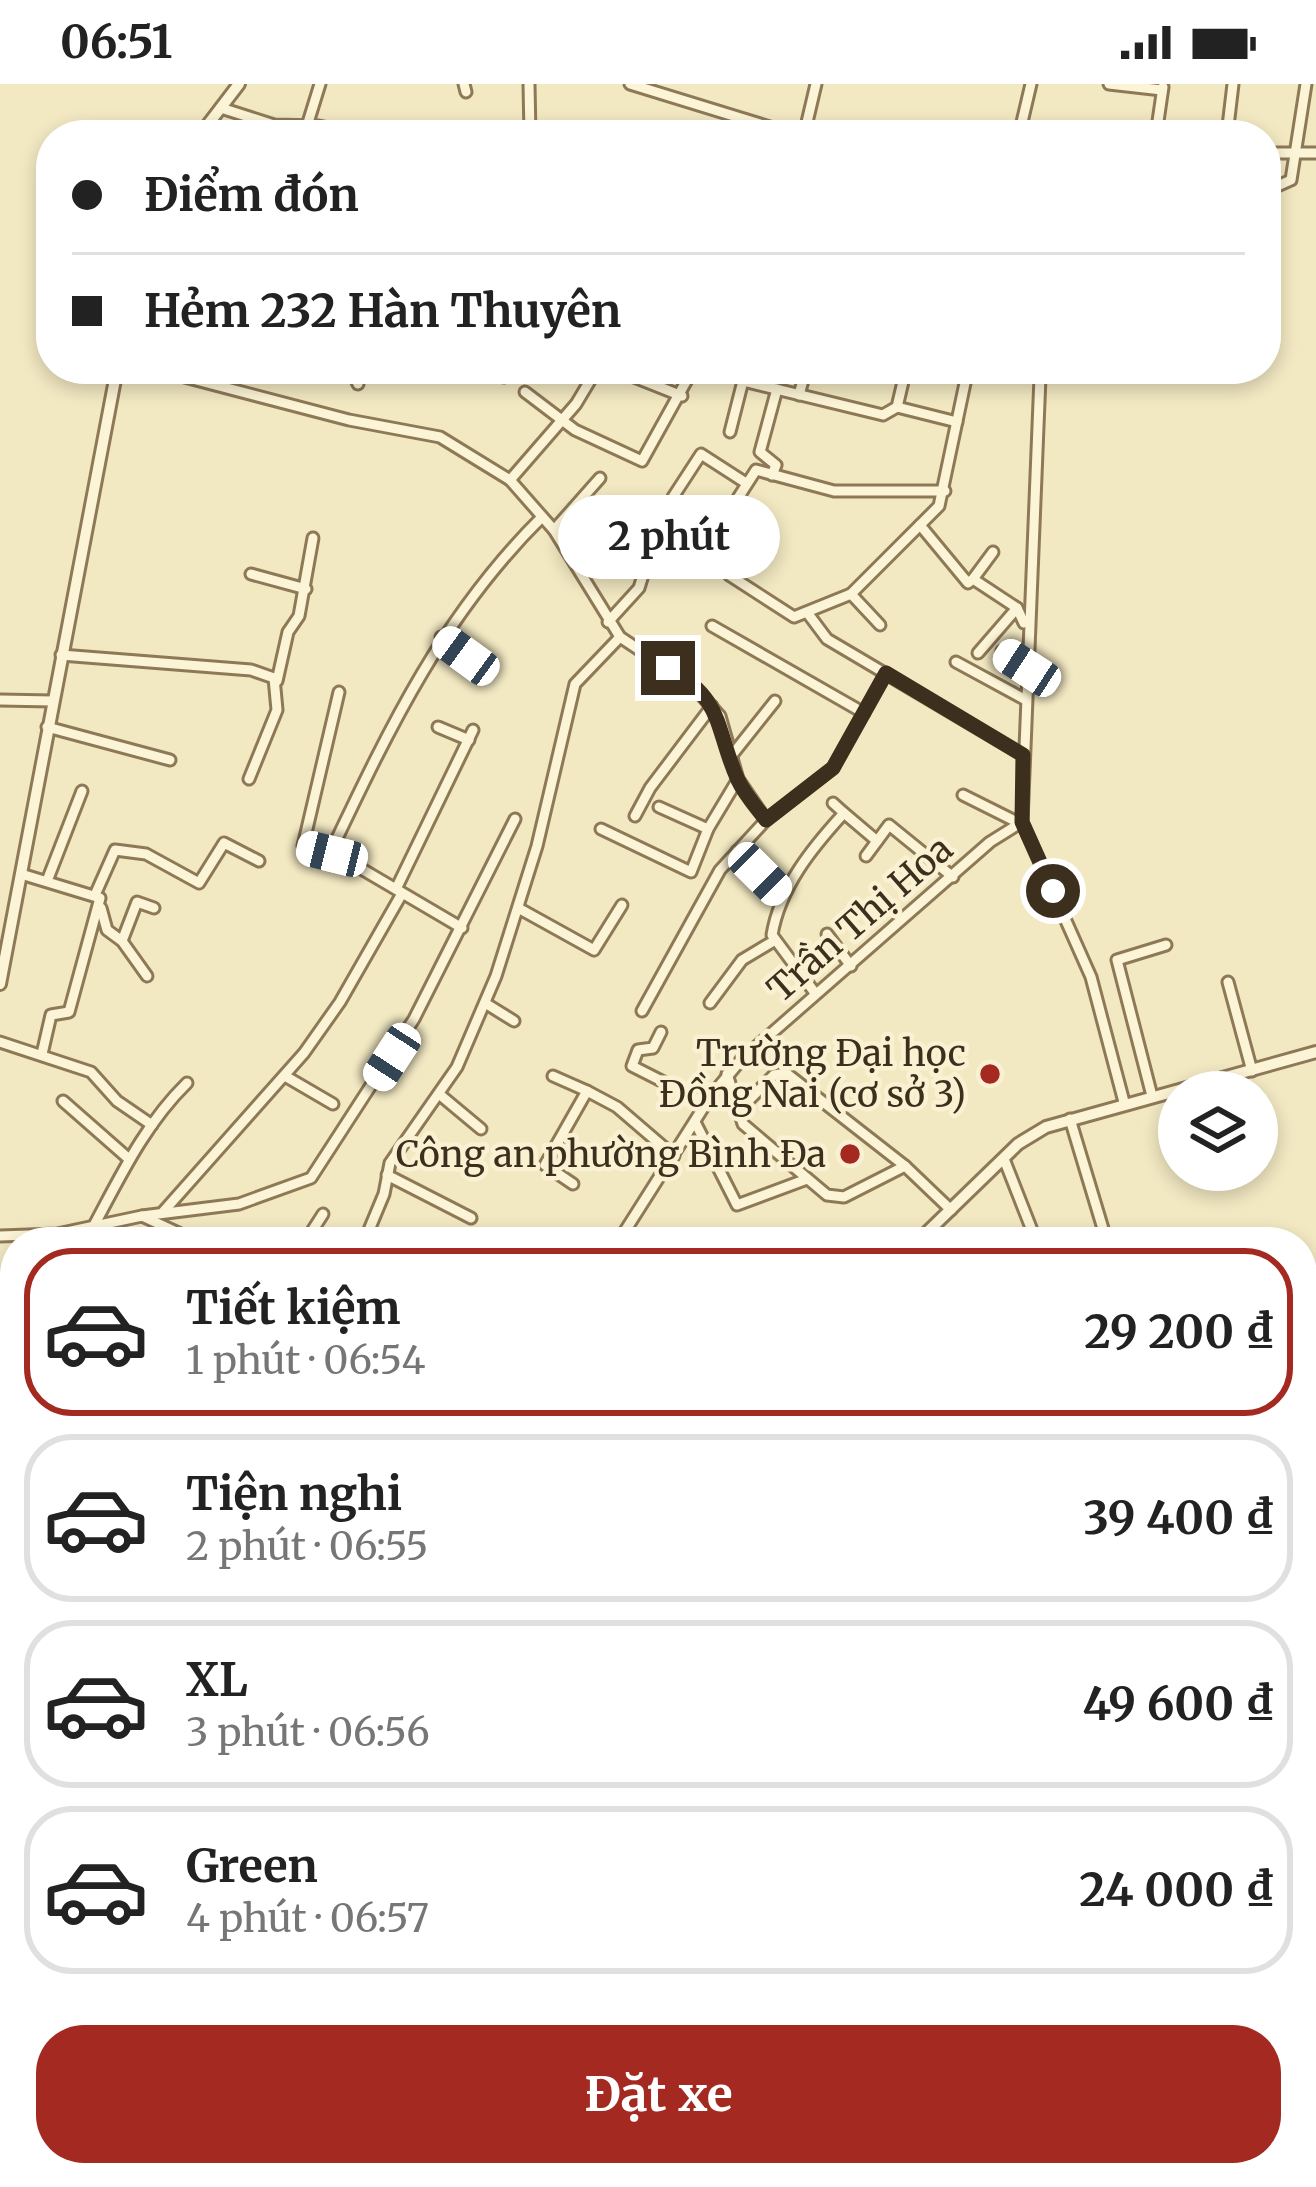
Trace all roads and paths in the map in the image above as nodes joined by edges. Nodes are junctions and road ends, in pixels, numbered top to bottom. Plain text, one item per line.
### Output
1 (239, 84) edge
2 (320, 84) edge
3 (529, 84) edge
4 (630, 84) edge
5 (693, 84) edge
6 (816, 84) edge
7 (1030, 84) edge
8 (1109, 84) edge
9 (1233, 84) edge
10 (1306, 84) edge
11 (1162, 87) edge
12 (688, 100) junction
13 (221, 108) junction
14 (212, 120) edge
15 (258, 120) edge
16 (309, 120) edge
17 (530, 120) edge
18 (752, 120) edge
19 (805, 120) edge
20 (1022, 120) edge
21 (1158, 120) edge
22 (1229, 120) edge
23 (1298, 150) junction
24 (1281, 152) edge
25 (1316, 153) edge
26 (1281, 184) edge
27 (114, 384) edge
28 (225, 384) edge
29 (584, 384) edge
30 (652, 384) edge
31 (686, 384) edge
32 (742, 384) edge
33 (765, 384) edge
34 (802, 384) edge
35 (902, 384) edge
36 (965, 384) edge
37 (1040, 384) edge
38 (776, 389) junction
39 (525, 392) dead end
40 (799, 395) junction
41 (682, 396) junction
42 (897, 406) junction
43 (560, 421) junction
44 (957, 422) junction
45 (730, 432) dead end
46 (772, 475) junction
47 (600, 478) dead end
48 (510, 480) junction
49 (746, 483) junction
50 (945, 491) junction
51 (542, 517) junction
52 (920, 525) junction
53 (658, 527) dead end
54 (554, 530) junction
55 (314, 538) dead end
56 (993, 552) dead end
57 (250, 574) dead end
58 (729, 575) dead end
59 (974, 579) junction
60 (306, 589) junction
61 (850, 594) junction
62 (1017, 608) junction
63 (809, 615) junction
64 (608, 622) junction
65 (712, 626) dead end
66 (880, 626) dead end
67 (1027, 627) junction
68 (441, 638) junction
69 (620, 638) junction
70 (1001, 651) dead end
71 (978, 653) dead end
72 (61, 655) junction
73 (466, 656) dead end
74 (956, 662) dead end
75 (1027, 668) junction
76 (886, 673) junction
77 (277, 681) junction
78 (339, 692) dead end
79 (0, 700) edge
80 (1026, 700) junction
81 (52, 701) junction
82 (775, 701) dead end
83 (712, 706) junction
84 (864, 713) junction
85 (47, 727) junction
86 (438, 727) dead end
87 (732, 754) junction
88 (1023, 755) junction
89 (170, 760) dead end
90 (249, 779) dead end
91 (738, 779) junction
92 (82, 791) dead end
93 (963, 796) dead end
94 (833, 803) dead end
95 (659, 806) dead end
96 (844, 813) junction
97 (635, 817) dead end
98 (515, 819) dead end
99 (766, 820) junction
100 (1020, 822) junction
101 (708, 829) junction
102 (601, 830) dead end
103 (877, 841) junction
104 (737, 851) junction
105 (332, 854) junction
106 (866, 856) dead end
107 (259, 861) dead end
108 (21, 874) junction
109 (953, 877) junction
110 (47, 881) junction
111 (398, 893) junction
112 (98, 897) junction
113 (783, 898) junction
114 (622, 905) dead end
115 (154, 908) dead end
116 (520, 909) junction
117 (462, 928) junction
118 (826, 934) dead end
119 (122, 941) junction
120 (772, 942) junction
121 (1166, 946) dead end
122 (851, 966) junction
123 (147, 976) dead end
124 (1228, 982) dead end
125 (0, 984) edge
126 (815, 993) junction
127 (485, 1003) junction
128 (710, 1003) dead end
129 (643, 1011) dead end
130 (514, 1021) dead end
131 (661, 1032) dead end
132 (0, 1042) edge
133 (1316, 1052) edge
134 (42, 1054) junction
135 (1252, 1071) joint
136 (728, 1074) junction
137 (285, 1076) junction
138 (553, 1076) dead end
139 (187, 1083) dead end
140 (587, 1091) junction
141 (439, 1094) junction
142 (1158, 1094) edge
143 (1152, 1096) junction
144 (63, 1101) dead end
145 (1124, 1102) junction
146 (706, 1103) junction
147 (333, 1104) dead end
148 (741, 1108) junction
149 (1070, 1118) junction
150 (696, 1124) junction
151 (152, 1125) junction
152 (481, 1129) dead end
153 (674, 1156) junction
154 (1004, 1159) junction
155 (129, 1160) junction
156 (905, 1166) junction
157 (387, 1175) junction
158 (807, 1179) junction
159 (573, 1184) dead end
160 (951, 1210) junction
161 (161, 1214) junction
162 (323, 1214) dead end
163 (142, 1216) junction
164 (471, 1218) dead end
165 (96, 1224) junction
166 (84, 1227) edge
167 (94, 1227) edge
168 (161, 1227) edge
169 (315, 1227) edge
170 (369, 1227) edge
171 (628, 1227) edge
172 (933, 1227) edge
173 (1031, 1227) edge
174 (1103, 1227) edge

1 - 13 street
2 - 16 street
3 - 17 street
4 - 12 street
5 - 12 street
6 - 19 street
7 - 20 street
8 - 11 street
9 - 22 street
10 - 23 street
11 - 21 street
12 - 18 street
13 - 14 street
13 - 15 street
23 - 24 street
23 - 25 street
23 - 26 street
27 - 72 street
28 - 48 street
29 - 43 street
30 - 41 street
31 - 41 street
32 - 45 street
33 - 38 street
34 - 40 street
35 - 42 street
36 - 44 street
37 - 67 street
38 - 40 street
38 - 46 street
39 - 43 street
40 - 42 street
41 - 43 street
42 - 44 street
43 - 48 street
44 - 50 street
46 - 49 street
46 - 50 street
47 - 54 street
48 - 51 street
49 - 49 street
50 - 52 street
51 - 54 street
51 - 68 street
52 - 59 street
52 - 61 street
53 - 64 street
54 - 64 street
55 - 60 street
56 - 59 street
57 - 60 street
58 - 63 street
59 - 62 street
60 - 77 street
61 - 63 street
61 - 66 street
62 - 67 street
62 - 71 street
63 - 76 street
64 - 69 street
65 - 84 street
67 - 75 street
68 - 73 street
68 - 105 street
69 - 83 street
69 - 116 street
70 - 75 street
72 - 77 street
72 - 81 street
74 - 80 street
75 - 80 street
76 - 84 street
76 - 88 street
77 - 90 street
78 - 105 street
79 - 81 street
80 - 88 street
81 - 85 street
82 - 87 street
83 - 87 street
83 - 97 street
84 - 99 street
85 - 89 street
85 - 108 street
86 - 111 street
87 - 91 street
88 - 100 street
91 - 99 street
91 - 101 street
92 - 110 street
93 - 100 street
94 - 96 street
95 - 101 street
96 - 103 street
96 - 113 street
98 - 117 street
99 - 104 street
100 - 109 street, Trần Thị Hoa
100 - 145 street
101 - 102 street
103 - 106 street
103 - 109 street
104 - 113 street
104 - 129 street
105 - 111 street
107 - 112 street
108 - 110 street
108 - 125 street
109 - 122 street, Trần Thị Hoa
110 - 112 street
111 - 117 street
111 - 137 street
112 - 119 street
112 - 134 street
113 - 120 street
114 - 116 street
115 - 119 street
116 - 127 street
117 - 161 street
118 - 122 street
119 - 123 street
120 - 126 street
120 - 128 street
121 - 143 street
122 - 126 street, Trần Thị Hoa
124 - 135 street
126 - 136 street, Trần Thị Hoa
127 - 130 street
127 - 141 street
131 - 146 street
132 - 134 street
133 - 135 street
134 - 151 street
136 - 146 street, Trần Thị Hoa
136 - 148 street
137 - 147 street
137 - 161 street
138 - 140 street
139 - 151 street
140 - 153 street
140 - 159 street
141 - 152 street
141 - 157 street
142 - 143 street
143 - 145 street
144 - 155 street
145 - 149 street
146 - 150 street, Trần Thị Hoa
148 - 156 street
148 - 158 street
149 - 154 street
149 - 174 street
150 - 153 street, Trần Thị Hoa
150 - 158 street
151 - 155 street
153 - 171 street, Trần Thị Hoa
154 - 160 street
154 - 173 street
155 - 165 street
156 - 158 street
156 - 160 street
157 - 164 street
157 - 170 street
160 - 172 street
161 - 163 street
162 - 169 street
163 - 165 street
163 - 168 street
165 - 166 street
165 - 167 street

